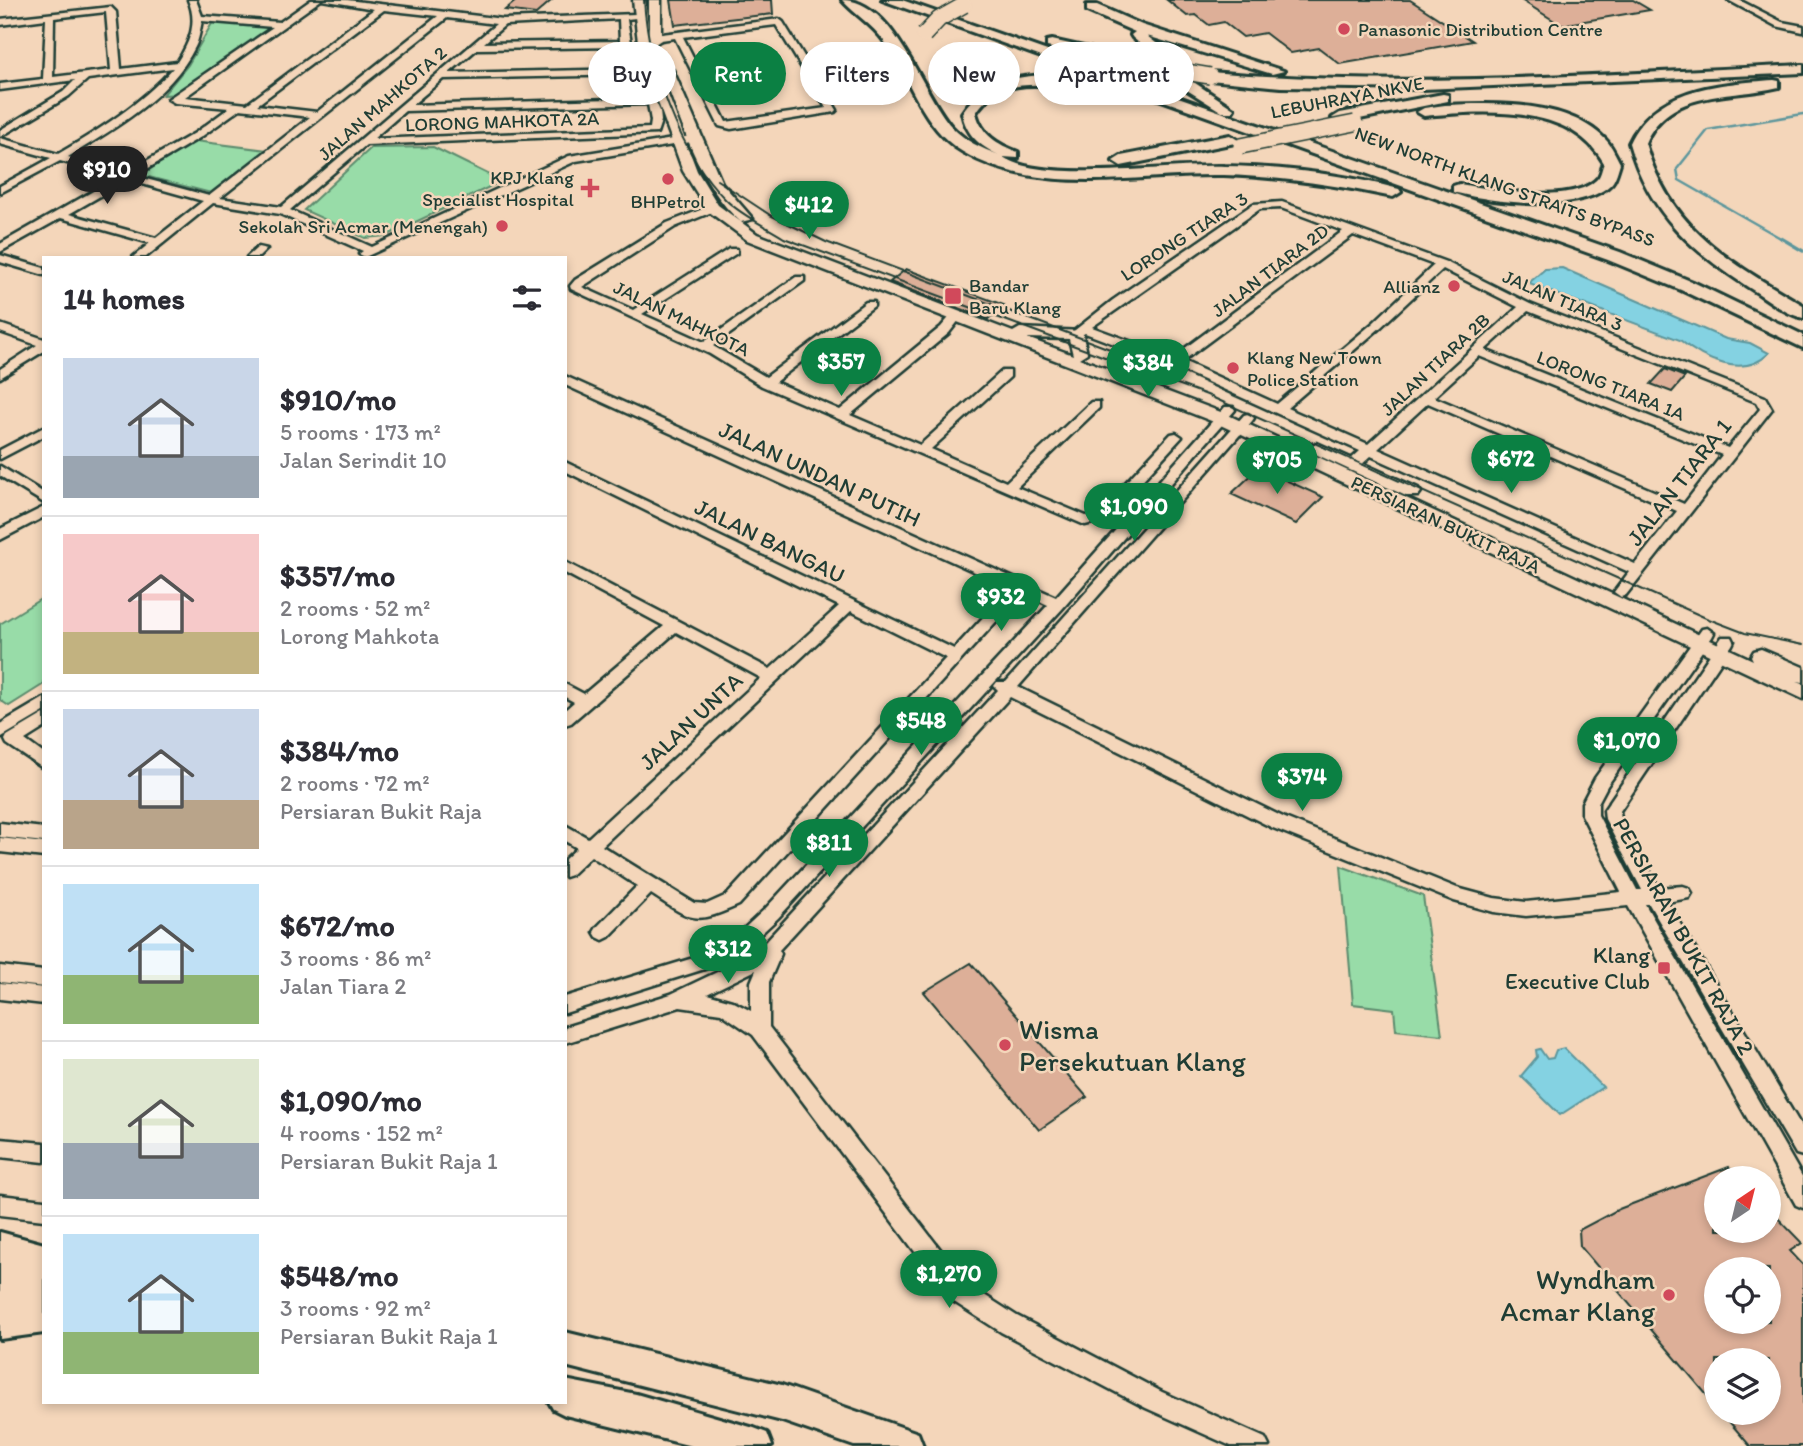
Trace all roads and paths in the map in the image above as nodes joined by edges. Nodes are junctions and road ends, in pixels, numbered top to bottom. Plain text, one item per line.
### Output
1 (193, 0) edge
2 (317, 0) edge
3 (326, 0) edge
4 (639, 0) edge
5 (655, 0) edge
6 (849, 0) edge
7 (889, 0) edge
8 (909, 0) edge
9 (1732, 0) edge
10 (968, 2) edge
11 (1089, 4) edge
12 (382, 7) junction
13 (50, 15) junction
14 (445, 15) junction
15 (640, 16) junction
16 (622, 17) junction
17 (199, 18) junction
18 (0, 22) edge
19 (503, 22) junction
20 (281, 25) junction
21 (1803, 29) edge
22 (1007, 34) junction
23 (678, 35) junction
24 (654, 38) junction
25 (624, 42) edge
26 (588, 44) edge
27 (475, 46) junction
28 (1034, 52) edge
29 (180, 64) junction
30 (1803, 69) edge
31 (116, 70) junction
32 (1778, 70) junction
33 (588, 73) edge
34 (86, 75) junction
35 (440, 76) junction
36 (1803, 76) edge
37 (48, 80) junction
38 (1536, 80) junction
39 (1803, 82) edge
40 (1034, 83) edge
41 (0, 87) edge
42 (919, 90) junction
43 (150, 97) junction
44 (175, 100) junction
45 (588, 103) edge
46 (651, 105) edge
47 (1182, 105) edge
48 (243, 107) junction
49 (404, 108) junction
50 (1235, 113) junction
51 (319, 115) junction
52 (1373, 119) junction
53 (1347, 120) junction
54 (0, 134) edge
55 (697, 138) junction
56 (0, 141) edge
57 (677, 141) junction
58 (364, 142) junction
59 (1236, 143) junction
60 (984, 157) junction
61 (58, 158) junction
62 (126, 177) junction
63 (1448, 187) junction
64 (0, 190) edge
65 (211, 200) junction
66 (713, 208) junction
67 (283, 211) junction
68 (61, 215) junction
69 (1352, 230) junction
70 (159, 242) junction
71 (0, 249) edge
72 (262, 249) dead end
73 (372, 251) junction
74 (733, 251) dead end
75 (140, 256) edge
76 (253, 256) edge
77 (362, 256) edge
78 (0, 258) edge
79 (1442, 264) junction
80 (42, 271) edge
81 (800, 279) dead end
82 (1687, 286) junction
83 (870, 304) dead end
84 (1526, 306) junction
85 (1803, 313) edge
86 (635, 314) junction
87 (960, 316) junction
88 (0, 328) edge
89 (1803, 330) edge
90 (1079, 331) junction
91 (1020, 332) junction
92 (42, 341) edge
93 (1803, 342) edge
94 (704, 347) junction
95 (1478, 351) junction
96 (1079, 353) junction
97 (1174, 362) junction
98 (0, 374) edge
99 (1006, 374) dead end
100 (567, 381) edge
101 (766, 383) junction
102 (1426, 398) junction
103 (1761, 400) joint
104 (1095, 405) dead end
105 (1278, 409) junction
106 (1225, 414) junction
107 (841, 416) junction
108 (1244, 422) junction
109 (42, 432) edge
110 (1176, 437) dead end
111 (1369, 450) junction
112 (921, 451) junction
113 (1731, 454) junction
114 (0, 456) edge
115 (1354, 464) junction
116 (567, 467) edge
117 (0, 470) edge
118 (1009, 487) junction
119 (42, 498) edge
120 (1686, 510) junction
121 (42, 512) edge
122 (0, 535) edge
123 (567, 568) edge
124 (1638, 571) junction
125 (1020, 586) junction
126 (1621, 592) junction
127 (1058, 604) junction
128 (849, 605) junction
129 (675, 625) junction
130 (1703, 638) junction
131 (1723, 647) junction
132 (955, 656) junction
133 (1803, 675) edge
134 (772, 677) junction
135 (987, 678) junction
136 (1008, 689) junction
137 (567, 691) edge
138 (1803, 692) edge
139 (585, 701) junction
140 (42, 705) edge
141 (567, 717) edge
142 (42, 721) edge
143 (0, 732) edge
144 (42, 762) edge
145 (0, 831) edge
146 (567, 833) edge
147 (42, 835) edge
148 (0, 845) edge
149 (589, 847) junction
150 (42, 850) edge
151 (567, 868) edge
152 (649, 885) junction
153 (1683, 893) dead end
154 (1654, 894) junction
155 (1632, 897) junction
156 (603, 932) dead end
157 (778, 943) junction
158 (0, 974) edge
159 (42, 979) edge
160 (0, 991) edge
161 (42, 996) edge
162 (675, 1001) junction
163 (567, 1004) edge
164 (760, 1029) junction
165 (567, 1034) edge
166 (0, 1147) edge
167 (1803, 1147) edge
168 (42, 1153) edge
169 (1803, 1198) edge
170 (0, 1205) edge
171 (42, 1210) edge
172 (0, 1248) edge
173 (42, 1260) edge
174 (0, 1269) edge
175 (42, 1275) edge
176 (0, 1299) edge
177 (42, 1306) edge
178 (42, 1317) edge
179 (0, 1322) edge
180 (567, 1349) edge
181 (567, 1397) edge
182 (754, 1446) edge
183 (905, 1446) edge
184 (1257, 1446) edge

1 - 17 street
2 - 20 street
3 - 12 street
4 - 15 main road, PERSIARAN BUKIT RAJA
5 - 24 main road, PERSIARAN BUKIT RAJA
6 - 42 highway
7 - 28 highway
8 - 22 highway, NEW NORTH KLANG STRAITS BYPASS
9 - 21 street
10 - 42 highway, bridge
11 - 38 highway
11 - 50 highway
12 - 14 street
12 - 48 street
13 - 18 street
13 - 31 street
13 - 37 street
14 - 19 street
14 - 51 street
15 - 16 street
15 - 57 main road, PERSIARAN BUKIT RAJA
16 - 19 street
16 - 25 street
17 - 20 street
17 - 29 street
19 - 27 street, JALAN MAHKOTA 2
20 - 44 street
22 - 38 highway, bridge
22 - 50 highway, NEW NORTH KLANG STRAITS BYPASS
23 - 23 street
23 - 24 street
24 - 55 main road, PERSIARAN BUKIT RAJA
26 - 27 street
27 - 35 street, JALAN MAHKOTA 2
29 - 31 street
29 - 43 street
30 - 32 highway, LEBUHRAYA NKVE
31 - 34 street
32 - 38 highway
32 - 53 highway, LEBUHRAYA NKVE
33 - 35 street
34 - 37 street
34 - 54 street
35 - 49 street, JALAN MAHKOTA 2
36 - 52 highway
37 - 41 street
39 - 85 highway
40 - 59 highway
42 - 60 highway
43 - 44 street
43 - 61 street
44 - 48 street
45 - 49 street
46 - 58 street, LORONG MAHKOTA 2A
47 - 82 highway
48 - 51 street
48 - 62 street
49 - 58 street, JALAN MAHKOTA 2
50 - 63 highway, NEW NORTH KLANG STRAITS BYPASS
51 - 65 street
52 - 53 highway
52 - 63 highway
53 - 59 highway, bridge
55 - 57 street
55 - 91 main road, PERSIARAN BUKIT RAJA
56 - 61 street
57 - 66 main road, PERSIARAN BUKIT RAJA
57 - 73 street
58 - 67 street, JALAN MAHKOTA 2
59 - 60 highway
60 - 82 highway
61 - 62 street
61 - 64 street
62 - 65 street
62 - 68 street
63 - 89 highway, NEW NORTH KLANG STRAITS BYPASS
65 - 67 street
65 - 70 street
66 - 86 street, JALAN MAHKOTA
66 - 87 main road, PERSIARAN BUKIT RAJA
67 - 73 street
68 - 70 street
68 - 71 street
69 - 79 street, JALAN TIARA 3
69 - 90 street, LORONG TIARA 3
69 - 97 street, JALAN TIARA 2D
70 - 75 street
72 - 76 street
73 - 77 street
74 - 86 street
78 - 80 street
79 - 84 street, JALAN TIARA 3
79 - 105 street
81 - 94 street
82 - 93 highway
83 - 101 street
84 - 95 street, JALAN TIARA 2B
84 - 103 street, JALAN TIARA 3
86 - 94 street, JALAN MAHKOTA
87 - 106 main road, PERSIARAN BUKIT RAJA
87 - 107 street
88 - 92 street
90 - 91 main road
90 - 96 main road
90 - 97 street
91 - 96 main road, PERSIARAN BUKIT RAJA
92 - 98 street
94 - 101 street, JALAN MAHKOTA
95 - 102 street, JALAN TIARA 2B
95 - 113 street, LORONG TIARA 1A
96 - 106 main road, PERSIARAN BUKIT RAJA
97 - 105 street
99 - 112 street
100 - 125 street, JALAN UNDAN PUTIH
101 - 107 street, JALAN MAHKOTA
102 - 111 street, JALAN TIARA 2B
102 - 120 street
103 - 113 street, JALAN TIARA 1
104 - 118 street
105 - 111 street
106 - 108 main road, PERSIARAN BUKIT RAJA
106 - 127 street
107 - 112 street, JALAN MAHKOTA
108 - 115 main road, PERSIARAN BUKIT RAJA
108 - 130 main road, PERSIARAN BUKIT RAJA
108 - 136 street
109 - 114 street
110 - 118 street, JALAN MAHKOTA
111 - 115 street, JALAN TIARA 2B
111 - 124 street
112 - 118 street, JALAN MAHKOTA
113 - 120 street, JALAN TIARA 1
115 - 126 main road, PERSIARAN BUKIT RAJA
116 - 128 street, JALAN BANGAU
117 - 119 street
120 - 124 street, JALAN TIARA 1
121 - 122 street
123 - 129 street
124 - 126 street, JALAN TIARA 1
125 - 127 street, JALAN UNDAN PUTIH
125 - 132 street
126 - 130 main road, PERSIARAN BUKIT RAJA
127 - 135 street
128 - 132 street, JALAN BANGAU
128 - 134 street, JALAN UNTA
129 - 134 street
129 - 139 street
130 - 131 main road, PERSIARAN BUKIT RAJA
130 - 155 street, PERSIARAN BUKIT RAJA 2
131 - 133 main road, PERSIARAN BUKIT RAJA
131 - 138 main road, PERSIARAN BUKIT RAJA
131 - 154 street, PERSIARAN BUKIT RAJA 2
132 - 152 street
134 - 149 street, JALAN UNTA
135 - 136 street
135 - 163 street
136 - 155 street
136 - 157 street
137 - 139 street
139 - 141 street
140 - 143 street
142 - 144 street
145 - 147 street
146 - 149 street
148 - 150 street
149 - 151 street, JALAN UNTA
149 - 152 street
152 - 156 street
153 - 154 street
154 - 155 street
154 - 167 street, PERSIARAN BUKIT RAJA 2
155 - 169 street, PERSIARAN BUKIT RAJA 2
157 - 162 street
157 - 164 street
158 - 159 street
160 - 161 street
162 - 164 street
162 - 165 street
164 - 184 street
166 - 168 street
170 - 171 street
172 - 173 highway
174 - 175 highway
176 - 177 highway
178 - 179 highway
180 - 183 highway
181 - 182 highway

